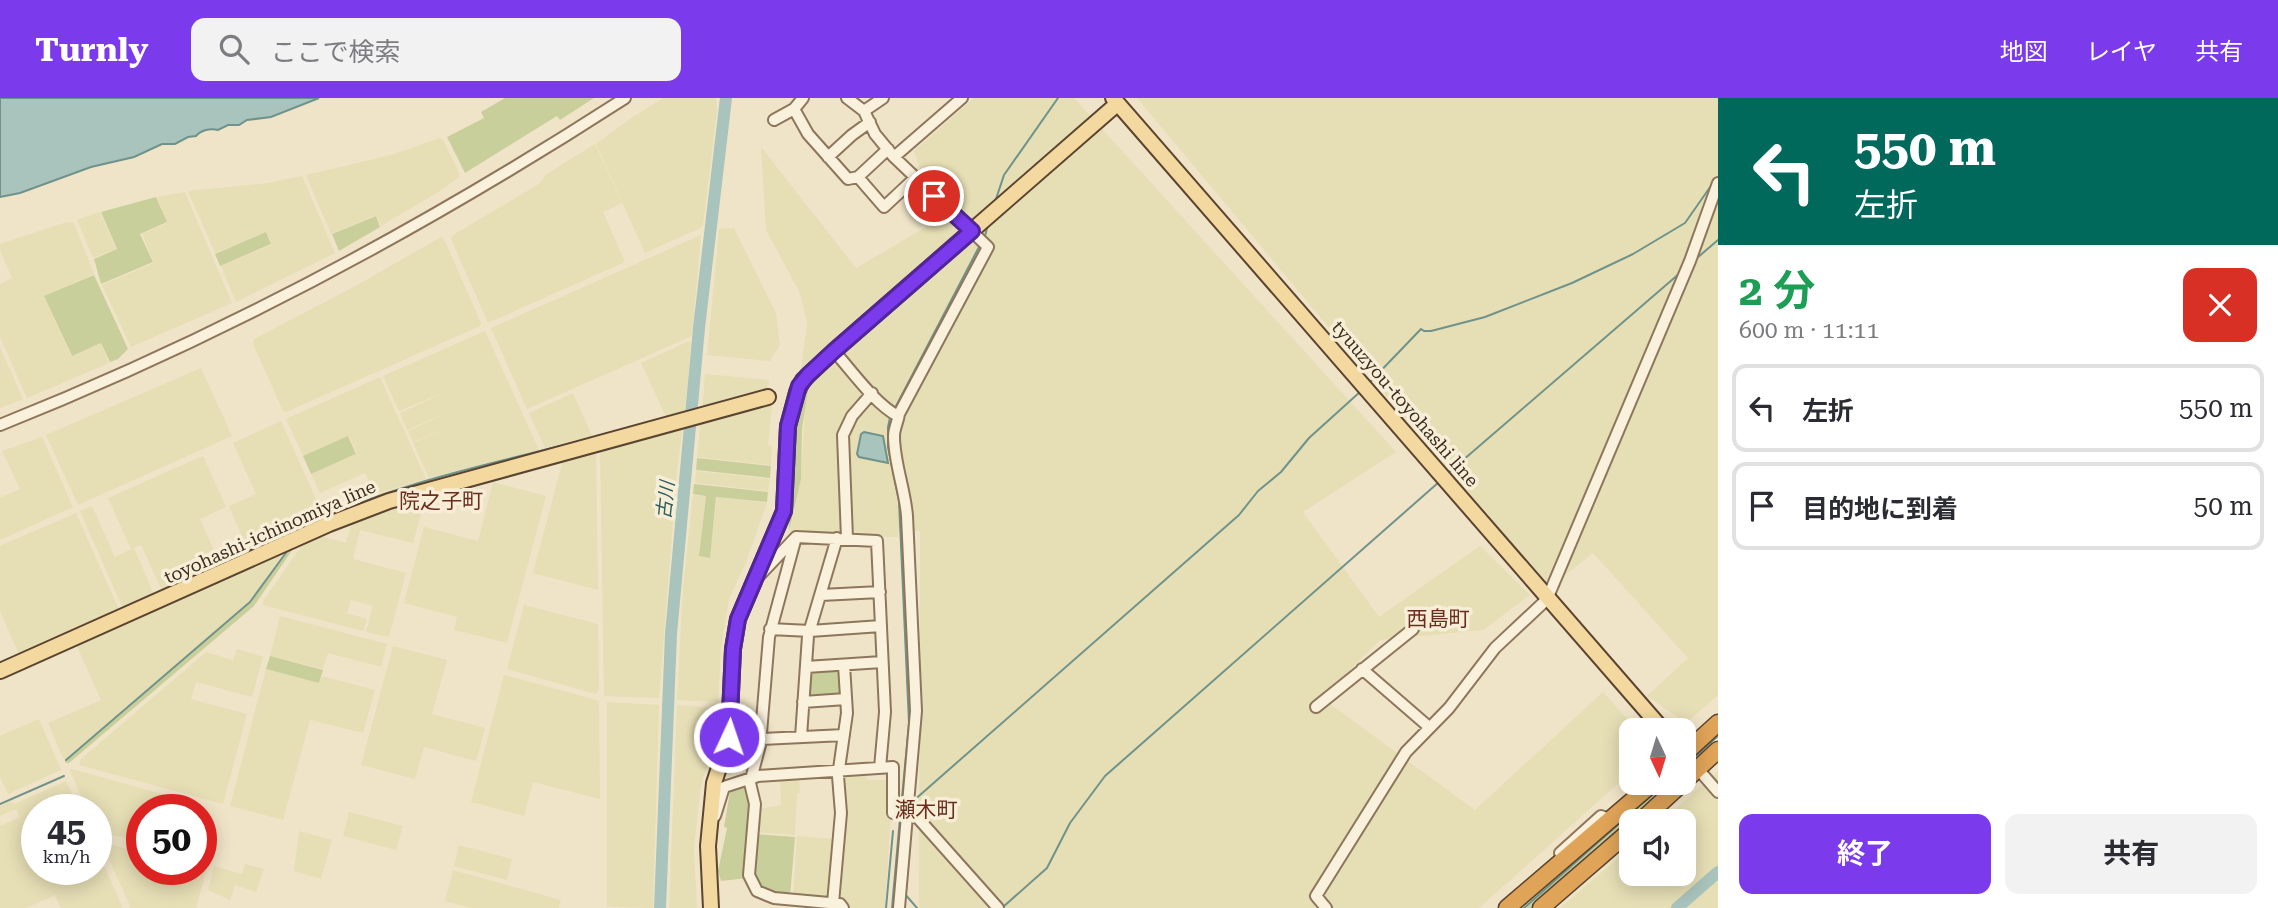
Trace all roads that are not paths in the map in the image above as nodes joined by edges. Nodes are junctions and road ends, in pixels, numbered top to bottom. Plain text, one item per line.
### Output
1 (625, 98) edge
2 (803, 98) edge
3 (847, 98) edge
4 (883, 98) edge
5 (962, 98) edge
6 (1118, 100) edge
7 (794, 109) junction
8 (864, 111) junction
9 (774, 120) dead end
10 (870, 122) junction
11 (891, 153) junction
12 (828, 156) junction
13 (858, 177) junction
14 (915, 178) junction
15 (1718, 183) edge
16 (978, 238) junction
17 (834, 351) junction
18 (872, 393) junction
19 (768, 397) dead end
20 (895, 414) junction
21 (0, 425) edge
22 (784, 511) junction
23 (796, 537) junction
24 (842, 538) junction
25 (784, 550) junction
26 (756, 579) junction
27 (785, 579) junction
28 (880, 592) junction
29 (821, 596) junction
30 (1547, 597) junction
31 (881, 626) junction
32 (770, 629) junction
33 (1413, 629) dead end
34 (810, 631) junction
35 (882, 663) junction
36 (844, 665) junction
37 (806, 667) junction
38 (1362, 669) junction
39 (0, 671) edge
40 (846, 699) junction
41 (803, 702) junction
42 (1316, 708) dead end
43 (1653, 718) edge
44 (1718, 723) edge
45 (1429, 727) junction
46 (844, 735) junction
47 (801, 737) junction
48 (761, 739) junction
49 (1696, 749) edge
50 (1718, 750) edge
51 (1696, 757) edge
52 (880, 768) junction
53 (1696, 768) edge
54 (839, 770) junction
55 (751, 777) junction
56 (1718, 792) edge
57 (1638, 795) edge
58 (906, 810) junction
59 (1609, 819) junction
60 (712, 821) junction
61 (1619, 840) edge
62 (1619, 848) edge
63 (776, 903) edge
64 (838, 906) edge
65 (711, 908) edge
66 (899, 908) edge
67 (998, 908) edge
68 (1326, 908) edge
69 (1497, 908) edge
70 (1507, 908) edge
71 (1541, 908) edge
72 (1551, 908) edge

1 - 21 street
2 - 7 street
3 - 8 street
4 - 8 street
5 - 11 street
6 - 16 main road
6 - 30 main road, tyuuzyou-toyohashi line
7 - 9 street
7 - 12 street
8 - 10 street
10 - 11 street
10 - 12 street
11 - 13 street
11 - 14 street
12 - 13 street
13 - 14 street
14 - 16 street
15 - 30 street
16 - 17 main road
16 - 20 street
17 - 18 street
17 - 22 main road
18 - 20 street
18 - 24 street
19 - 39 main road, toyohashi-ichinomiya line
20 - 58 street
22 - 25 street
22 - 26 main road
23 - 24 street
23 - 25 street
23 - 27 street
24 - 28 street
24 - 29 street
25 - 26 street
25 - 27 street
26 - 60 main road
27 - 32 street
28 - 29 street
28 - 31 street
29 - 34 street
30 - 43 main road, tyuuzyou-toyohashi line
30 - 45 street
31 - 34 street
31 - 35 street
32 - 34 street
32 - 48 street
33 - 38 street
34 - 37 street
35 - 36 street
35 - 52 street
36 - 37 street
36 - 40 street
37 - 41 street
38 - 42 street
38 - 45 street
40 - 41 street
40 - 46 street
41 - 47 street
44 - 49 highway
45 - 68 street
46 - 47 street
46 - 54 street
47 - 48 street
48 - 55 street
50 - 51 highway
52 - 54 street
52 - 58 street
53 - 56 street
54 - 55 street
54 - 64 street
55 - 60 street
55 - 63 street
57 - 59 highway
58 - 66 street
58 - 67 street
59 - 69 street
59 - 70 highway
60 - 65 main road
61 - 71 highway
62 - 72 street
63 - 64 street

